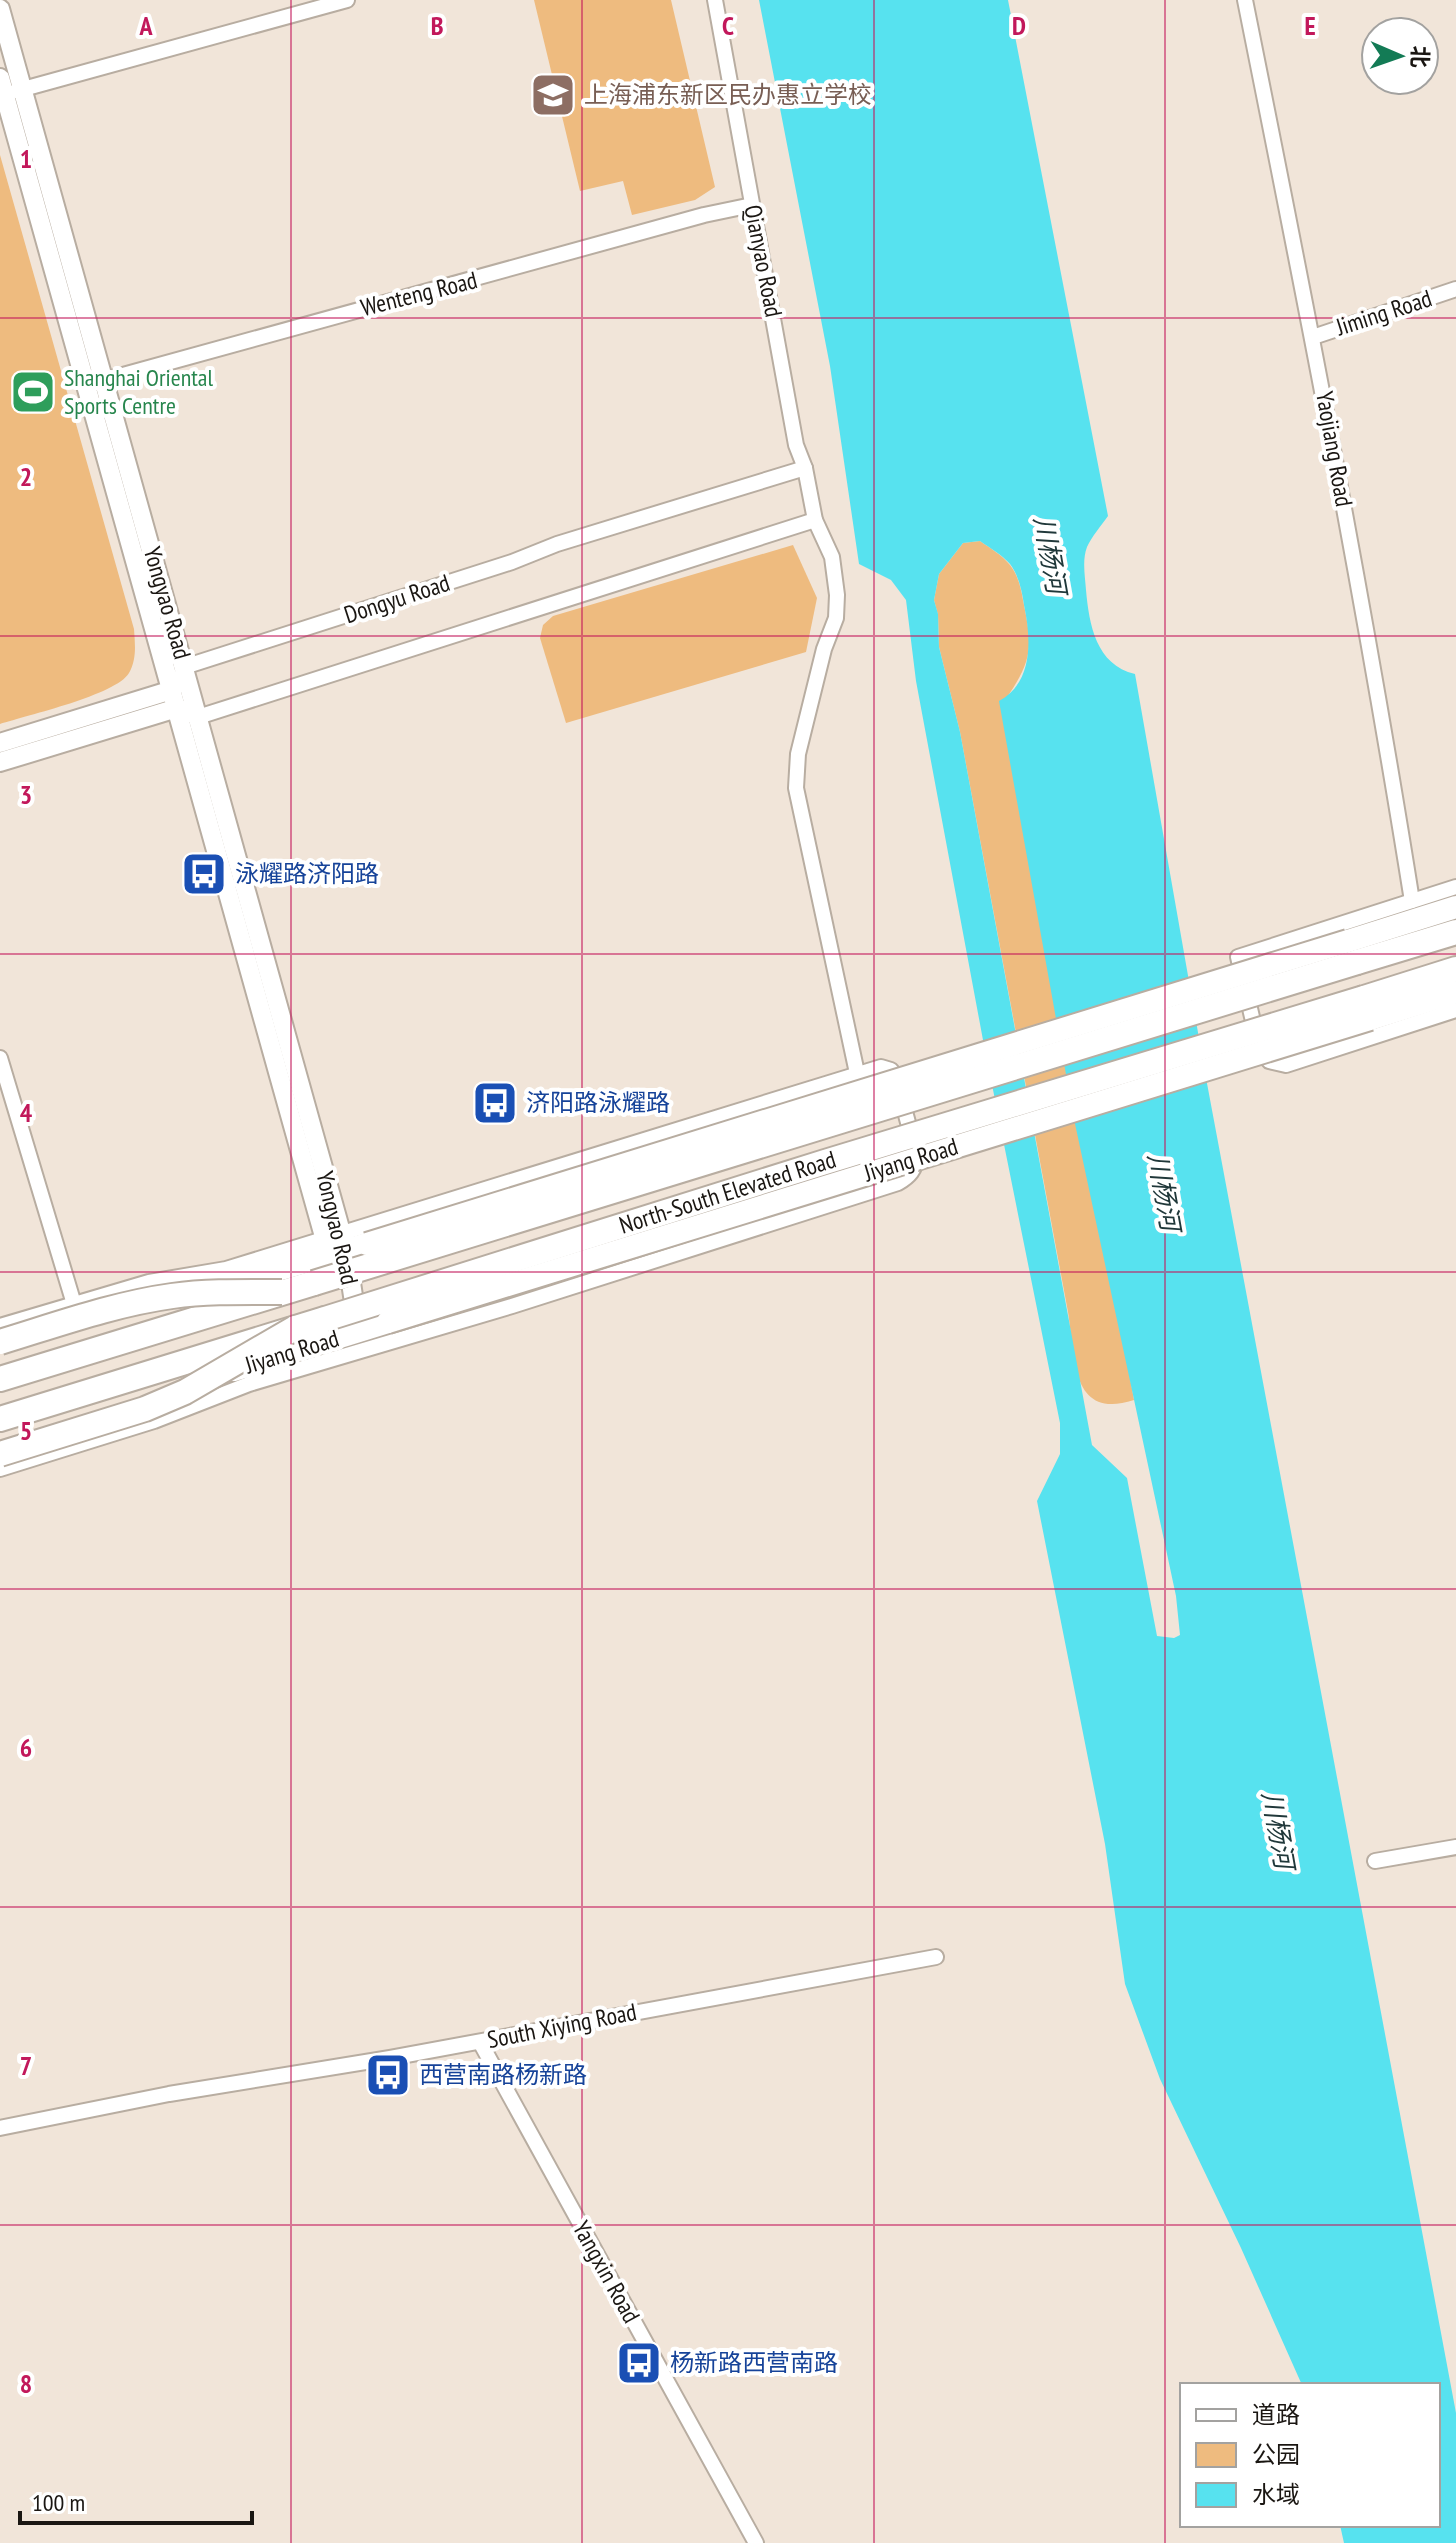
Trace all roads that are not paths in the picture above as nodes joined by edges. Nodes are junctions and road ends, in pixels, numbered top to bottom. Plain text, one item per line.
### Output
1 (347, 0) edge
2 (715, 0) edge
3 (1245, 0) edge
4 (0, 9) edge
5 (9, 87) edge
6 (752, 205) junction
7 (1456, 289) edge
8 (1313, 337) junction
9 (95, 383) junction
10 (805, 468) junction
11 (815, 520) junction
12 (184, 667) junction
13 (174, 699) junction
14 (198, 717) junction
15 (0, 743) edge
16 (0, 762) edge
17 (1456, 887) edge
18 (1412, 901) junction
19 (1456, 907) edge
20 (1456, 932) edge
21 (1456, 969) edge
22 (1456, 992) edge
23 (1456, 1010) edge
24 (0, 1058) edge
25 (857, 1073) junction
26 (341, 1244) junction
27 (282, 1292) junction
28 (74, 1304) junction
29 (0, 1326) edge
30 (295, 1328) junction
31 (358, 1331) junction
32 (0, 1342) edge
33 (0, 1351) edge
34 (0, 1379) edge
35 (0, 1419) edge
36 (0, 1443) edge
37 (0, 1454) edge
38 (0, 1469) edge
39 (1456, 1847) edge
40 (1375, 1861) dead end
41 (936, 1957) dead end
42 (480, 2042) junction
43 (0, 2128) edge
44 (756, 2543) edge

1 - 5 street
2 - 6 street, Qianyao Road
3 - 8 street, Yaojiang Road
4 - 5 street, Yongyao Road
5 - 9 street, Yongyao Road
6 - 9 street, Wenteng Road
6 - 10 street, Qianyao Road
7 - 8 street, Jiming Road
8 - 18 street, Yaojiang Road
9 - 12 street, Yongyao Road
9 - 13 street, Yongyao Road
10 - 11 street, Qianyao Road
10 - 12 street, Dongyu Road
11 - 14 street
11 - 25 street, Qianyao Road
12 - 13 street
12 - 14 street, Yongyao Road
13 - 14 street
13 - 15 street
13 - 16 street
13 - 26 street, Yongyao Road
14 - 26 street, Yongyao Road
17 - 18 street
18 - 23 street
19 - 26 main road, bridge
20 - 27 highway, North-South Elevated Road, bridge
21 - 30 highway, North-South Elevated Road, bridge
22 - 31 main road, Jiyang Road, bridge
24 - 28 street
25 - 26 street
25 - 38 street
26 - 28 street
26 - 31 street, Yongyao Road
26 - 33 main road
27 - 32 highway, bridge
27 - 34 highway, North-South Elevated Road, bridge
28 - 29 street
30 - 35 highway, North-South Elevated Road, bridge
30 - 37 highway, bridge
31 - 36 main road, Jiyang Road
39 - 40 street
41 - 42 street, South Xiying Road
42 - 43 street, South Xiying Road
42 - 44 street, Yangxin Road

